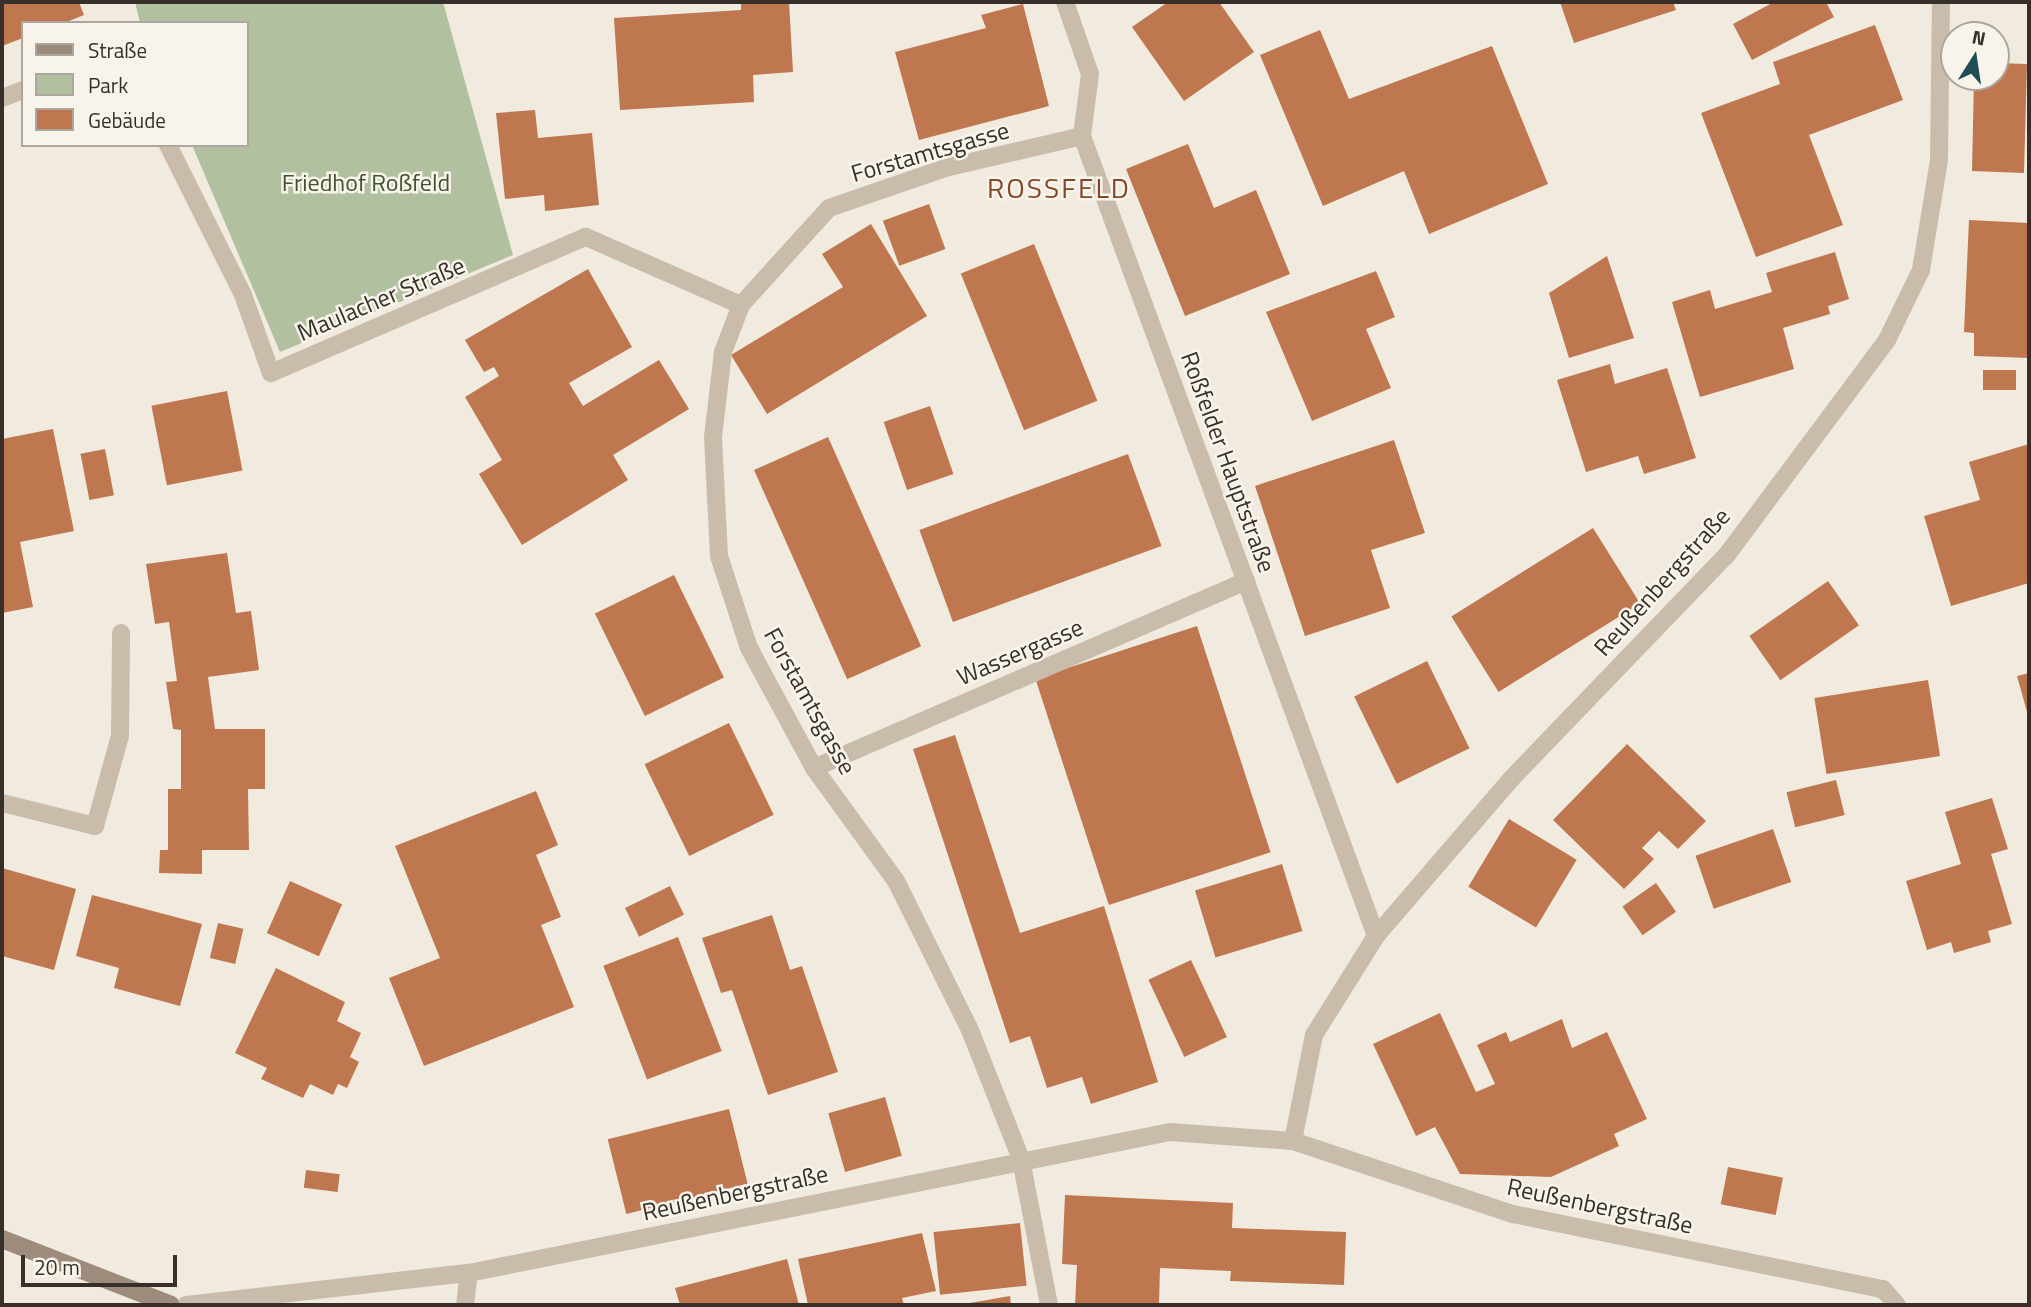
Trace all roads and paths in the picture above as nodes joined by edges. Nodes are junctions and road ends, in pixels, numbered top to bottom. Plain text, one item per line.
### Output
1 (1065, 2) edge
2 (1941, 2) edge
3 (21, 91) edge
4 (2, 98) edge
5 (1082, 136) junction
6 (169, 147) edge
7 (741, 305) junction
8 (1246, 581) junction
9 (121, 633) dead end
10 (814, 768) junction
11 (2, 803) edge
12 (1376, 936) junction
13 (1293, 1141) junction
14 (1021, 1159) junction
15 (2, 1239) edge
16 (469, 1273) junction
17 (171, 1305) edge
18 (186, 1305) edge
19 (465, 1305) edge
20 (1049, 1305) edge
21 (1897, 1305) edge

1 - 5 street, Roßfelder Hauptstraße
2 - 12 street, Reußenbergstraße
3 - 4 street
5 - 7 street, Forstamtsgasse
5 - 8 street, Roßfelder Hauptstraße
6 - 7 street, Maulacher Straße
7 - 10 street, Forstamtsgasse
8 - 10 street, Wassergasse
8 - 12 street, Roßfelder Hauptstraße
9 - 11 street
10 - 14 street, Forstamtsgasse
12 - 13 street, Reußenbergstraße
13 - 14 street, Reußenbergstraße
13 - 21 street, Reußenbergstraße
14 - 16 street, Reußenbergstraße
14 - 20 street, Forstamtsgasse
15 - 17 main road
16 - 18 street, Reußenbergstraße
16 - 19 street

